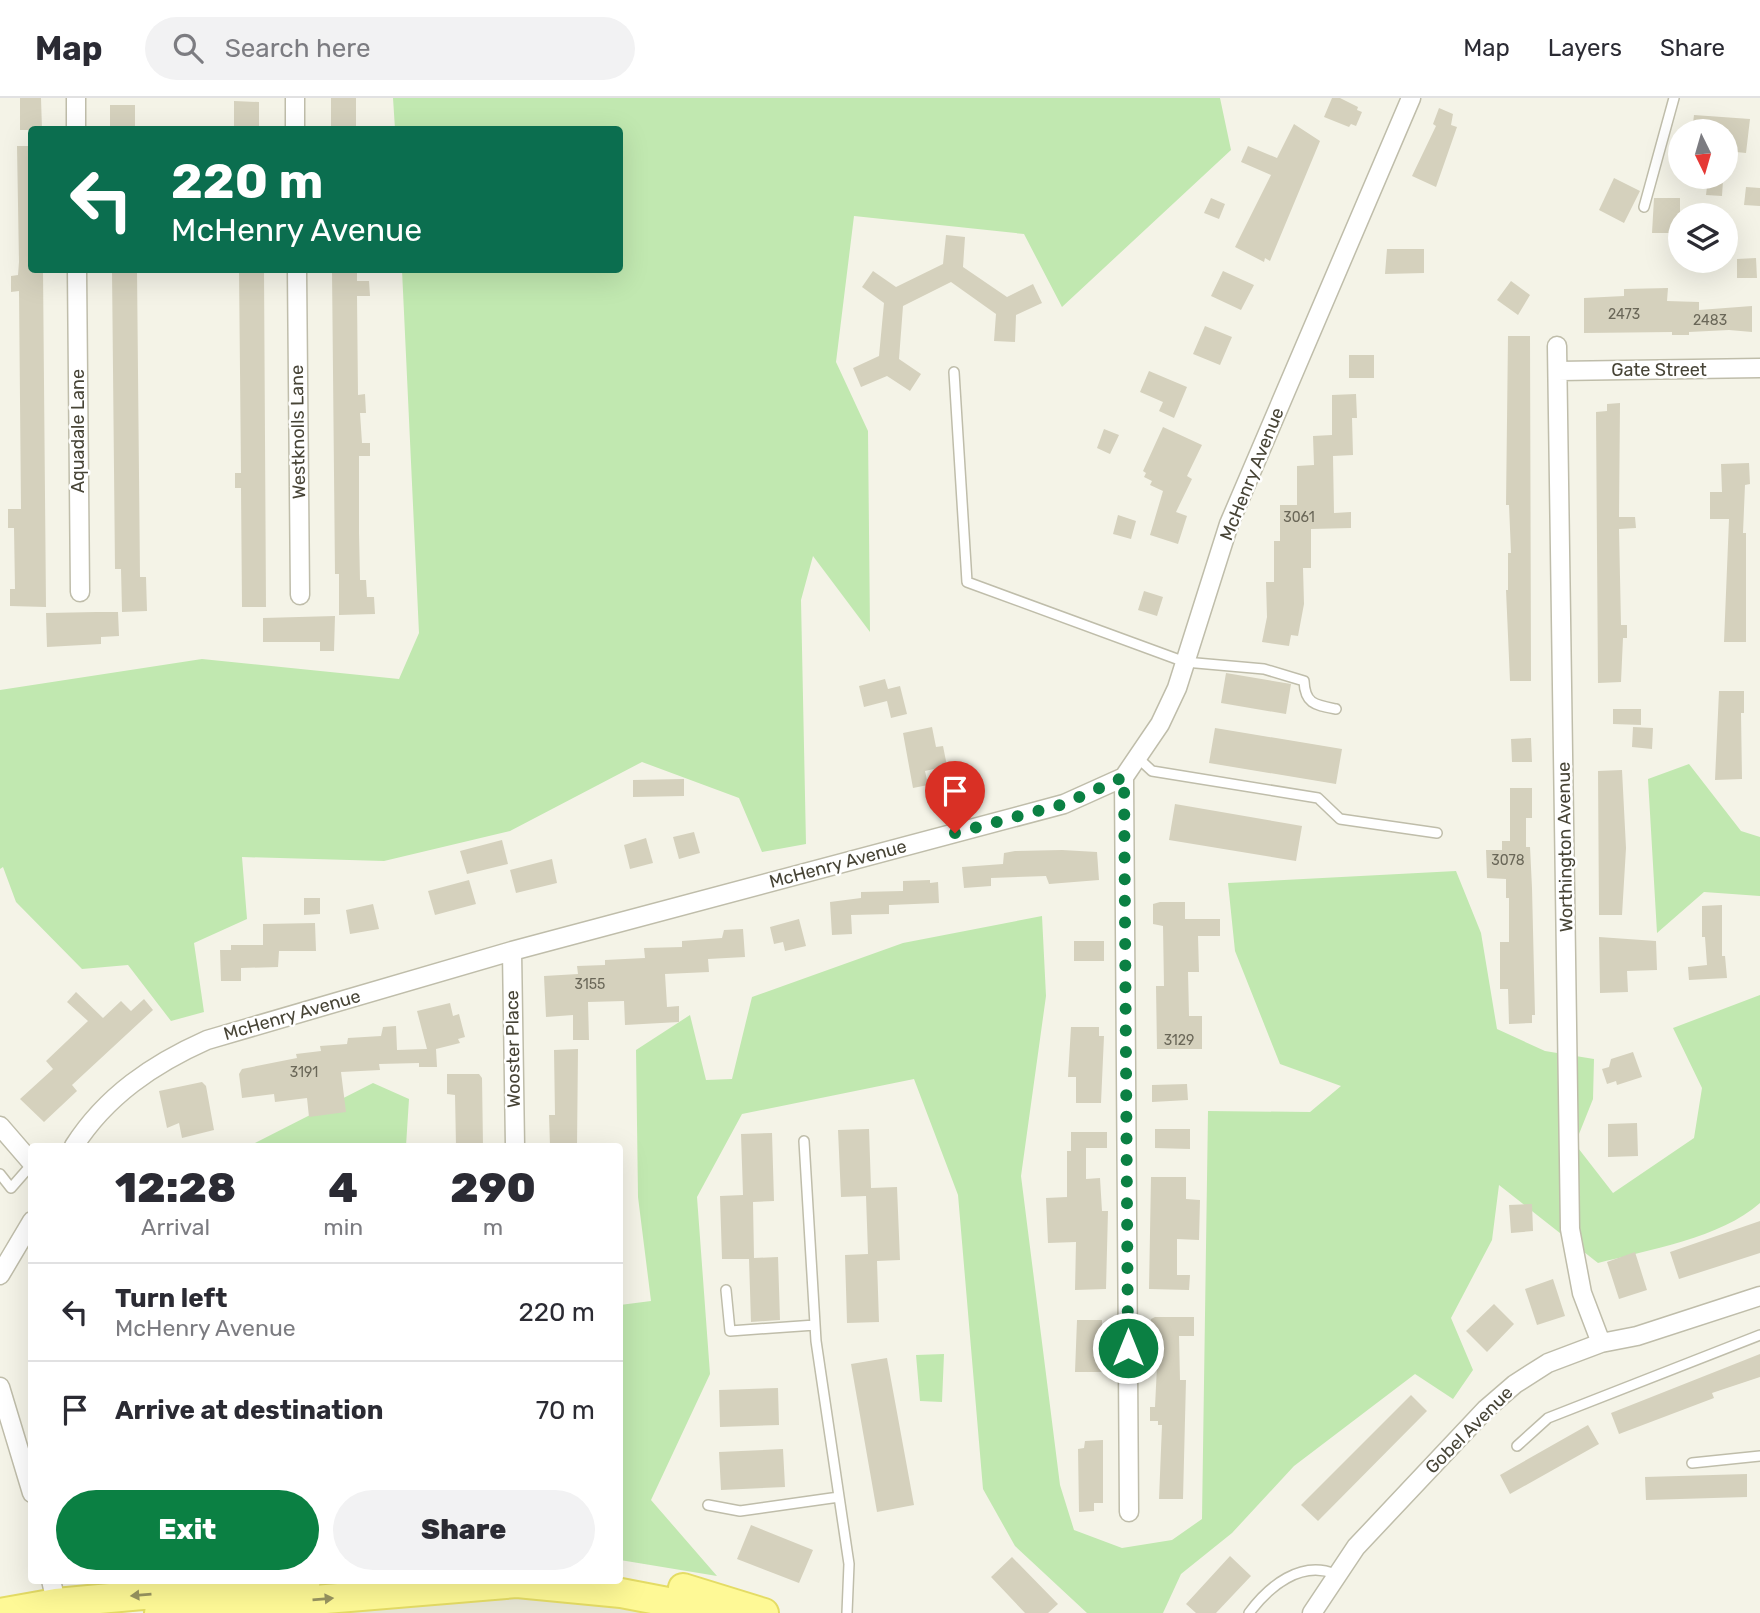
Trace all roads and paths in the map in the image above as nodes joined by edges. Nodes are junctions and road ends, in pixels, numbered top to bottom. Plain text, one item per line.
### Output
1 (76, 98) edge
2 (295, 98) edge
3 (1411, 98) edge
4 (1674, 98) edge
5 (76, 126) edge
6 (295, 126) edge
7 (1644, 207) dead end
8 (77, 273) edge
9 (297, 273) edge
10 (1557, 346) dead end
11 (1760, 368) edge
12 (1558, 371) junction
13 (954, 372) dead end
14 (80, 592) dead end
15 (300, 595) dead end
16 (1185, 662) junction
17 (1336, 709) dead end
18 (1138, 758) junction
19 (1124, 777) junction
20 (1437, 833) dead end
21 (512, 951) junction
22 (3, 1136) edge
23 (804, 1141) dead end
24 (76, 1143) edge
25 (515, 1143) edge
26 (28, 1159) edge
27 (28, 1168) edge
28 (0, 1174) edge
29 (28, 1228) edge
30 (0, 1275) edge
31 (726, 1290) dead end
32 (1760, 1296) edge
33 (815, 1325) junction
34 (1760, 1335) edge
35 (1601, 1343) junction
36 (0, 1387) edge
37 (5, 1424) edge
38 (1517, 1446) dead end
39 (1759, 1457) edge
40 (1692, 1463) dead end
41 (28, 1483) edge
42 (839, 1497) junction
43 (708, 1505) dead end
44 (1129, 1512) dead end
45 (1335, 1574) junction
46 (623, 1575) edge
47 (253, 1584) edge
48 (505, 1584) edge
49 (527, 1584) edge
50 (55, 1599) edge
51 (0, 1613) edge
52 (159, 1613) edge
53 (706, 1613) edge
54 (764, 1613) edge
55 (847, 1613) edge
56 (1249, 1613) edge
57 (1312, 1613) edge

1 - 5 street
2 - 6 street
3 - 16 street, McHenry Avenue
4 - 7 lane
8 - 14 street, Aquadale Lane
9 - 15 street, Westknolls Lane
10 - 12 street, Worthington Avenue
11 - 12 street, Gate Street
12 - 35 street, Worthington Avenue
13 - 16 lane
16 - 17 lane
16 - 18 street, McHenry Avenue
18 - 19 street, McHenry Avenue
18 - 20 lane
19 - 21 street, McHenry Avenue
19 - 44 street
21 - 24 street, McHenry Avenue
21 - 25 street, Wooster Place
22 - 26 street
23 - 33 lane
27 - 28 lane
29 - 30 street
31 - 33 lane
32 - 35 street, Gobel Avenue
33 - 42 lane
34 - 38 lane
35 - 45 street, Gobel Avenue
36 - 37 street
37 - 41 street
39 - 40 lane
42 - 43 lane
42 - 55 lane
45 - 56 lane
45 - 57 street, Gobel Avenue
46 - 54 main road
47 -> 50 main road
52 -> 48 main road
49 -> 53 main road
50 - 51 main road

